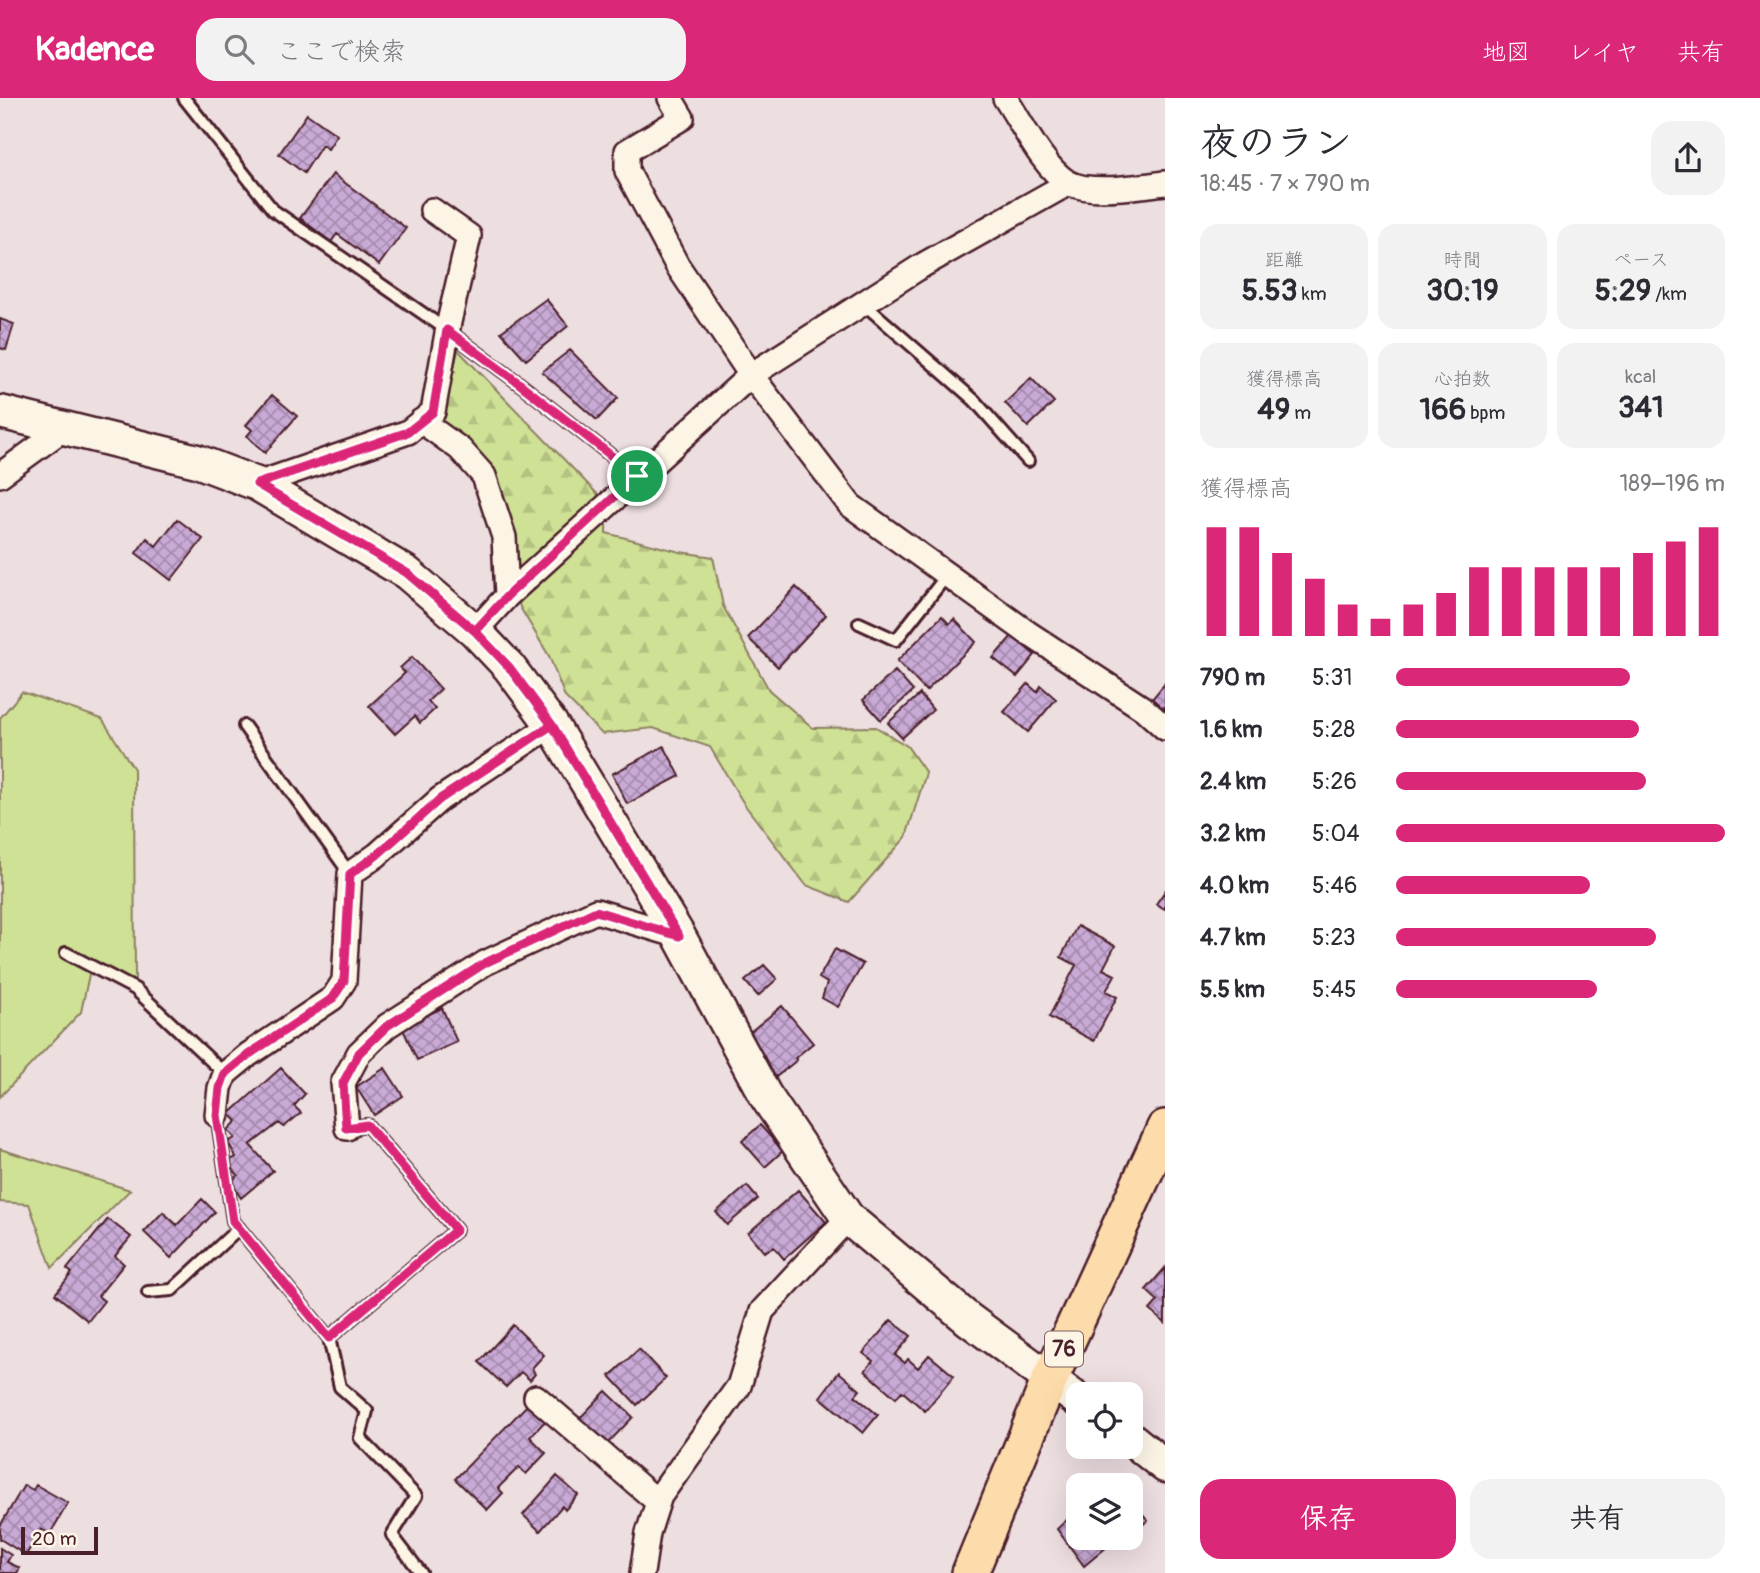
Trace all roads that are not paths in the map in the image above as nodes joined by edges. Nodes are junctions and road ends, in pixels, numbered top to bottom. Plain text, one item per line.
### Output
1 (184, 98) edge
2 (670, 98) edge
3 (1005, 98) edge
4 (1069, 183) junction
5 (1165, 183) edge
6 (432, 209) dead end
7 (863, 304) junction
8 (447, 330) junction
9 (751, 375) junction
10 (0, 412) edge
11 (421, 421) junction
12 (66, 427) junction
13 (1028, 461) dead end
14 (0, 475) edge
15 (637, 476) junction
16 (257, 484) junction
17 (948, 574) junction
18 (507, 596) junction
19 (859, 623) dead end
20 (475, 631) junction
21 (552, 725) junction
22 (244, 726) dead end
23 (1165, 728) edge
24 (350, 874) junction
25 (679, 936) junction
26 (66, 953) dead end
27 (225, 1074) junction
28 (217, 1115) joint
29 (346, 1128) joint
30 (1165, 1128) edge
31 (848, 1218) junction
32 (239, 1228) junction
33 (148, 1292) dead end
34 (329, 1338) junction
35 (1050, 1379) junction
36 (1066, 1391) edge
37 (536, 1397) dead end
38 (1143, 1448) edge
39 (1165, 1465) edge
40 (658, 1502) junction
41 (976, 1571) edge
42 (421, 1573) edge
43 (642, 1573) edge

1 - 8 lane
2 - 9 street
3 - 4 street
4 - 5 street
4 - 7 street
6 - 8 street
7 - 9 street
7 - 13 lane
8 - 11 street
8 - 15 lane
9 - 15 street
9 - 17 street
10 - 12 street
11 - 16 street
11 - 18 street
12 - 14 street
12 - 16 street
15 - 18 street
16 - 20 street
17 - 19 lane
17 - 23 street
18 - 20 street
20 - 21 street
21 - 24 street
21 - 25 street
22 - 24 lane
24 - 27 street
25 - 29 street
25 - 31 street
26 - 27 lane
27 - 28 street
28 - 32 lane
29 - 34 lane
30 - 35 main road, 76
31 - 35 street
31 - 40 street
32 - 33 lane
32 - 34 lane
34 - 42 lane
35 - 36 street
35 - 41 main road, 76
37 - 40 street
38 - 39 street
40 - 43 street

